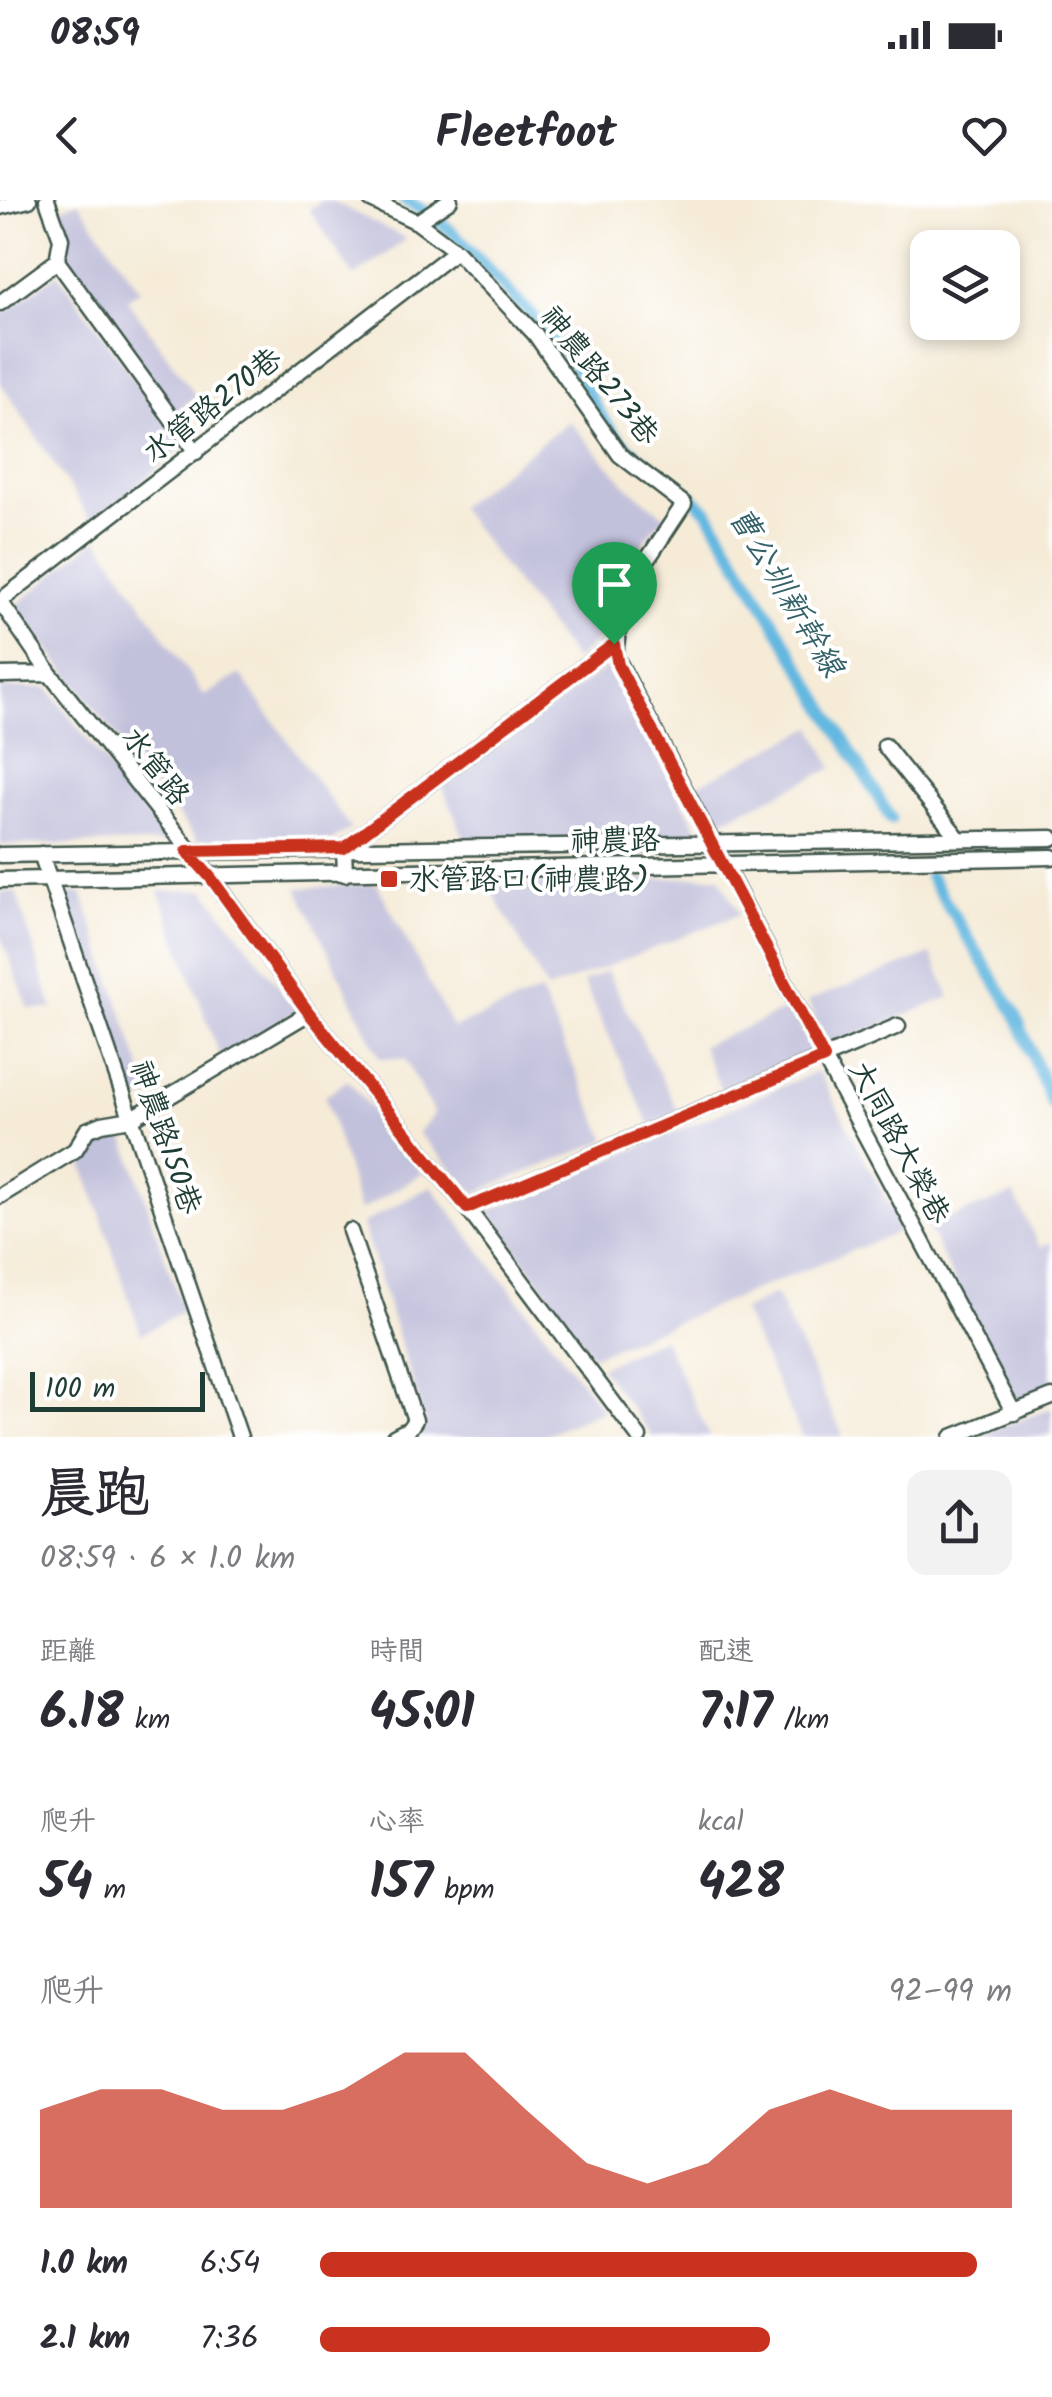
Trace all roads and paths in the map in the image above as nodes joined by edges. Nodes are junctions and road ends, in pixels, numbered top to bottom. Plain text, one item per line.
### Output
1 (29, 200) edge
2 (47, 200) edge
3 (371, 200) edge
4 (445, 203) edge
5 (0, 207) edge
6 (418, 221) junction
7 (456, 251) junction
8 (57, 261) junction
9 (0, 303) edge
10 (196, 452) junction
11 (0, 601) edge
12 (614, 644) junction
13 (50, 674) junction
14 (0, 675) edge
15 (885, 746) dead end
16 (1052, 838) edge
17 (958, 839) junction
18 (714, 843) junction
19 (344, 848) junction
20 (187, 851) junction
21 (41, 854) junction
22 (0, 855) edge
23 (1052, 857) edge
24 (725, 865) junction
25 (345, 874) junction
26 (211, 878) junction
27 (0, 880) edge
28 (50, 880) junction
29 (309, 1013) junction
30 (898, 1026) dead end
31 (824, 1058) junction
32 (131, 1119) junction
33 (0, 1196) edge
34 (467, 1208) junction
35 (350, 1232) dead end
36 (1052, 1398) edge
37 (1014, 1413) junction
38 (240, 1437) edge
39 (394, 1437) edge
40 (639, 1437) edge
41 (952, 1437) edge

1 - 5 street
2 - 8 street
3 - 6 street, 神農路273巷
4 - 6 street
6 - 7 street, 神農路273巷
7 - 10 street, 水管路270巷
7 - 12 street, 神農路273巷
8 - 9 street
8 - 10 street
10 - 11 street, 水管路270巷
11 - 13 street, 水管路
12 - 18 street
12 - 19 street
13 - 14 street
13 - 20 street, 水管路
15 - 17 street
16 - 17 street, 神農路
17 - 18 street, 神農路
18 - 19 street, 神農路
18 - 24 street, 大同路大榮巷
19 - 20 street, 神農路
19 - 25 street
20 - 21 street, 神農路
20 - 26 street, 水管路
21 - 22 street, 神農路
21 - 28 street, 神農路150巷
23 - 24 street, 神農路
24 - 25 street, 神農路
24 - 31 street, 大同路大榮巷
25 - 26 street, 神農路
26 - 28 street, 神農路
26 - 29 street, 水管路
27 - 28 street, 神農路
28 - 32 street, 神農路150巷
29 - 32 street
29 - 34 street, 水管路
30 - 31 street
31 - 34 street
31 - 37 street, 大同路大榮巷
32 - 33 street
32 - 38 street, 神農路150巷
34 - 40 street, 水管路
35 - 39 street
36 - 37 street
37 - 41 street

